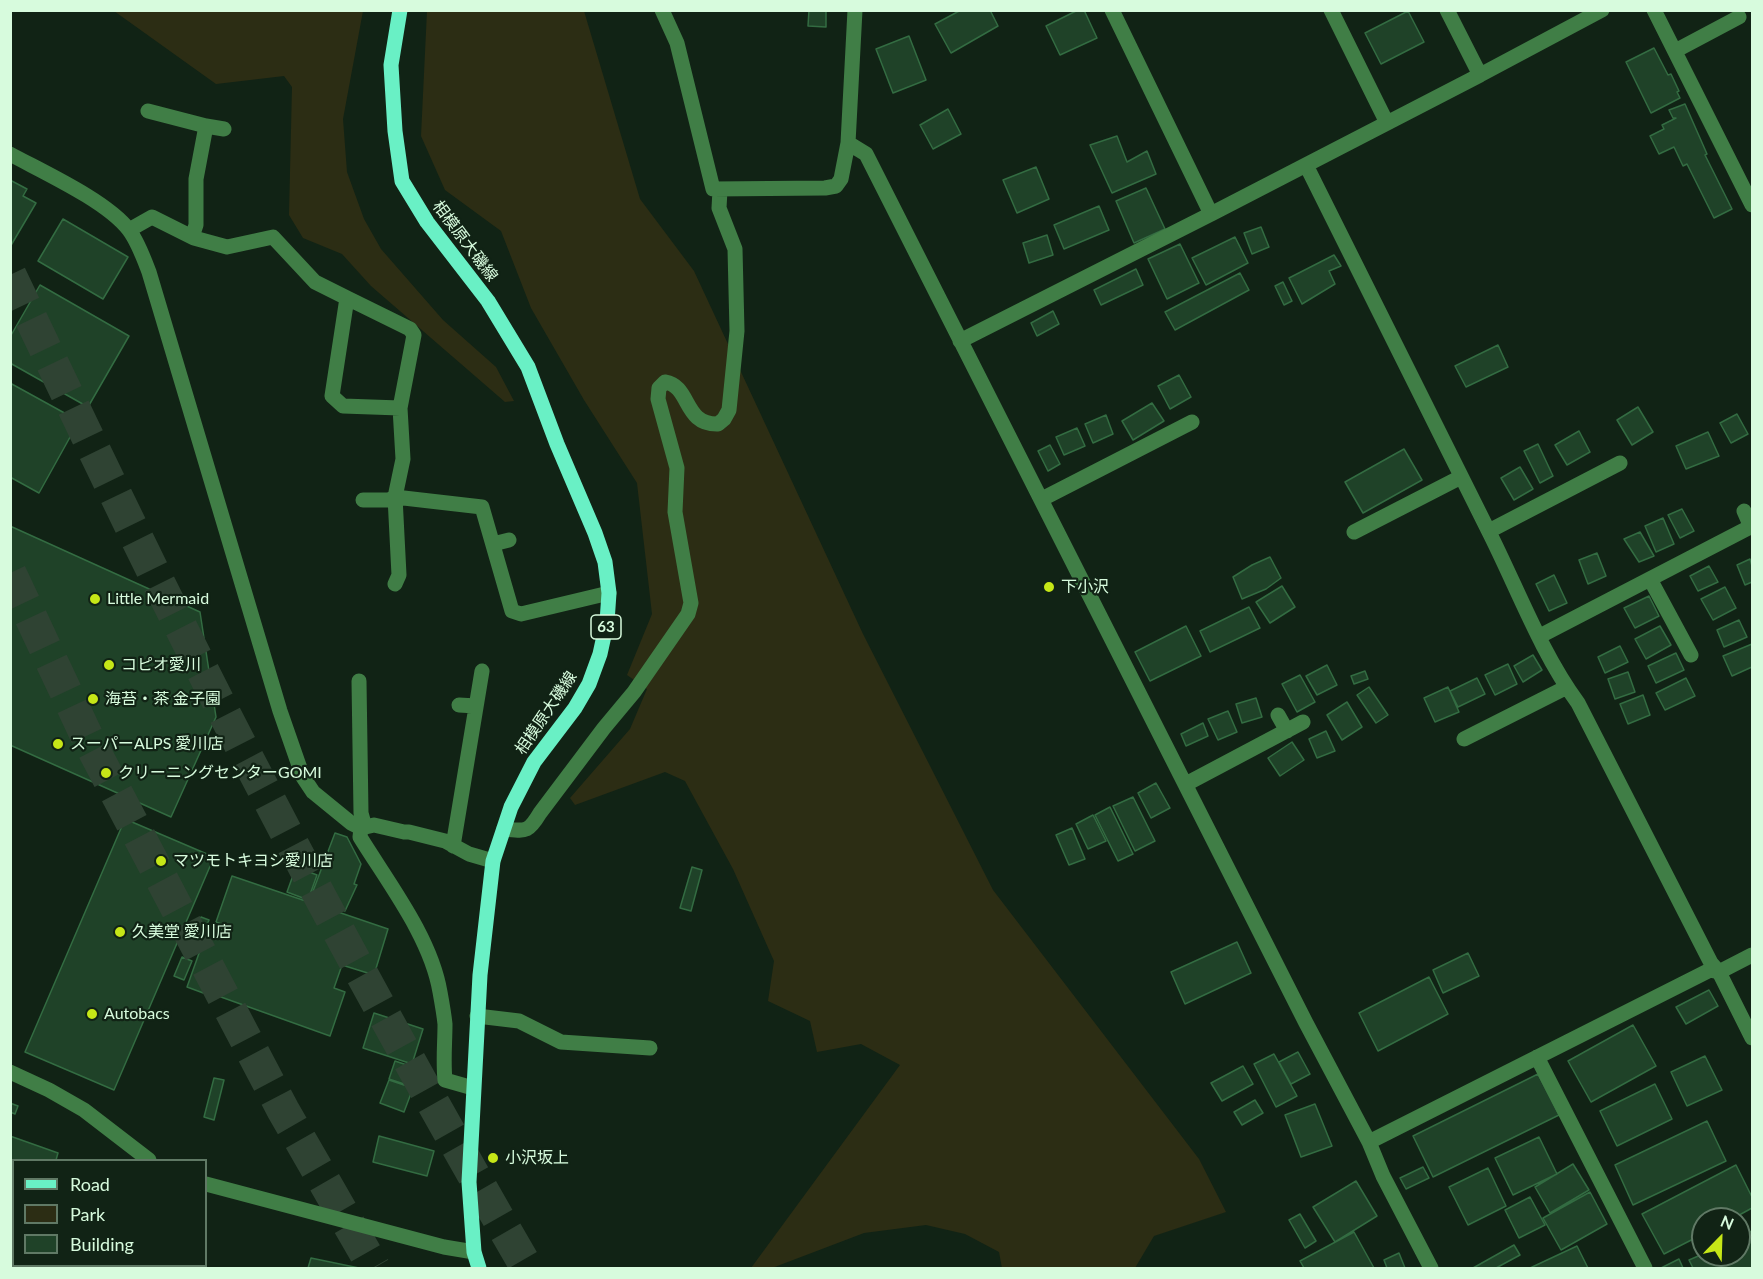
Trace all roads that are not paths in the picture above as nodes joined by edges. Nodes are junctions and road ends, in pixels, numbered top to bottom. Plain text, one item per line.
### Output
1 (400, 10) edge
2 (662, 10) edge
3 (855, 10) edge
4 (1112, 10) edge
5 (1330, 10) edge
6 (1448, 10) edge
7 (1602, 10) edge
8 (1654, 10) edge
9 (1739, 17) dead end
10 (1675, 51) junction
11 (1480, 75) junction
12 (148, 111) dead end
13 (1387, 123) junction
14 (206, 126) junction
15 (224, 129) dead end
16 (848, 144) junction
17 (10, 154) edge
18 (1306, 165) junction
19 (720, 190) junction
20 (1752, 205) edge
21 (1211, 214) junction
22 (129, 230) junction
23 (192, 237) junction
24 (347, 298) junction
25 (960, 341) junction
26 (400, 408) junction
27 (1192, 422) dead end
28 (1117, 443) dead end
29 (1124, 457) junction
30 (1588, 461) dead end
31 (1620, 463) dead end
32 (1597, 475) junction
33 (1461, 477) junction
34 (395, 497) junction
35 (1042, 499) junction
36 (363, 500) dead end
37 (1744, 511) dead end
38 (1752, 527) edge
39 (1489, 531) junction
40 (1354, 532) dead end
41 (509, 540) dead end
42 (493, 544) junction
43 (1650, 579) junction
44 (395, 584) dead end
45 (609, 593) junction
46 (1539, 636) junction
47 (1690, 655) dead end
48 (482, 671) dead end
49 (358, 681) dead end
50 (1567, 687) junction
51 (459, 705) dead end
52 (476, 706) junction
53 (1278, 716) dead end
54 (1303, 722) dead end
55 (1287, 731) junction
56 (1464, 739) dead end
57 (1186, 784) junction
58 (363, 827) junction
59 (504, 829) junction
60 (453, 846) junction
61 (493, 861) junction
62 (1752, 955) edge
63 (1719, 972) junction
64 (477, 1016) junction
65 (1752, 1038) edge
66 (650, 1048) dead end
67 (1537, 1057) junction
68 (10, 1072) edge
69 (473, 1088) junction
70 (1369, 1142) junction
71 (145, 1159) edge
72 (207, 1184) edge
73 (474, 1252) junction
74 (478, 1269) edge
75 (1431, 1269) edge
76 (1645, 1269) edge

1 - 45 main road, 相模原大磯線 / 63
2 - 19 street
3 - 16 street
4 - 21 street
5 - 13 street
6 - 11 street
7 - 11 street
8 - 10 street
9 - 10 street
10 - 20 street
11 - 13 street
12 - 14 street
13 - 18 street
14 - 15 street
14 - 23 street
16 - 19 street
16 - 25 street
17 - 22 street
18 - 21 street
18 - 33 street
19 - 59 street
21 - 25 street
22 - 23 street
22 - 58 street
23 - 24 street
24 - 26 street
24 - 26 street
25 - 35 street
26 - 34 street
27 - 29 street
28 - 29 street
29 - 35 street
30 - 32 street
31 - 32 street
32 - 39 street
33 - 39 street
33 - 40 street
34 - 36 street
34 - 42 street
34 - 44 street
35 - 57 street
37 - 38 street
38 - 43 street
39 - 46 street
41 - 42 street
42 - 45 street
43 - 46 street
43 - 47 street
45 - 59 main road, 相模原大磯線 / 63
46 - 50 street
48 - 52 street
49 - 58 street
50 - 56 street
50 - 63 street
51 - 52 street
52 - 60 street
53 - 55 street
54 - 55 street
55 - 57 street
57 - 70 street
58 - 60 street
58 - 69 street
59 - 61 main road, 相模原大磯線 / 63
60 - 61 street
61 - 64 main road, 相模原大磯線 / 63
62 - 63 street
63 - 65 street
63 - 67 street
64 - 66 street
64 - 69 main road, 相模原大磯線 / 63
67 - 70 street
67 - 76 street
68 - 71 street
69 - 73 main road, 相模原大磯線 / 63
70 - 75 street
72 - 73 street
73 - 74 main road, 相模原大磯線 / 63

